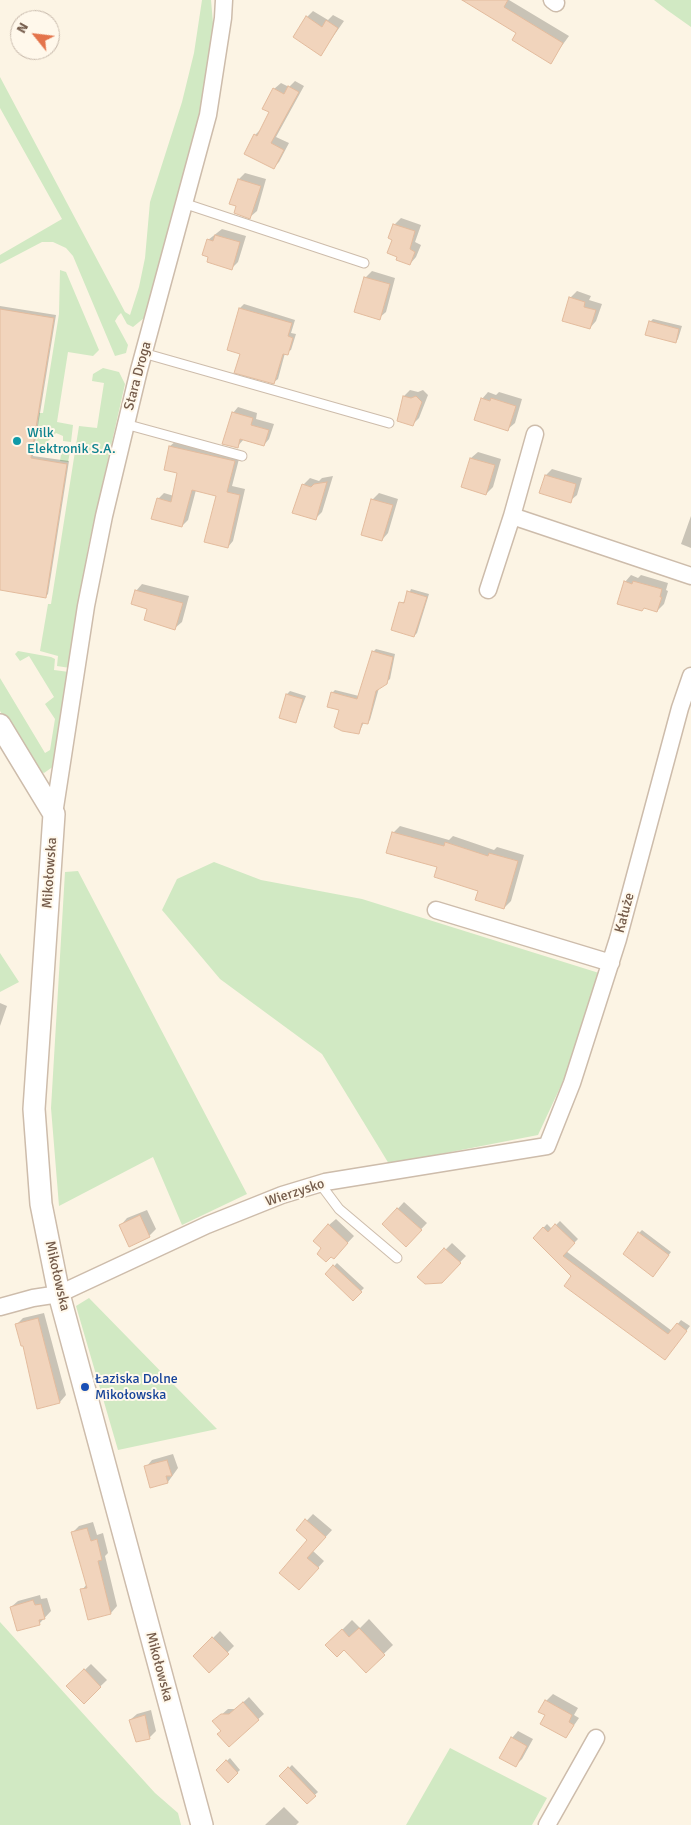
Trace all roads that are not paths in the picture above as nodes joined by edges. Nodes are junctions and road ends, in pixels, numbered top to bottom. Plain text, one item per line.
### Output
1 (224, 0) edge
2 (186, 204) junction
3 (364, 263) dead end
4 (143, 353) junction
5 (389, 423) dead end
6 (125, 424) junction
7 (535, 434) dead end
8 (242, 456) dead end
9 (512, 516) junction
10 (691, 576) edge
11 (488, 590) dead end
12 (691, 676) edge
13 (0, 726) edge
14 (54, 814) junction
15 (436, 910) dead end
16 (611, 963) junction
17 (547, 1146) joint
18 (325, 1182) junction
19 (397, 1258) dead end
20 (60, 1294) junction
21 (0, 1307) edge
22 (596, 1738) dead end
23 (202, 1825) edge
24 (548, 1825) edge

1 - 2 street, Stara Droga
2 - 3 lane
2 - 4 street, Stara Droga
4 - 5 lane
4 - 6 street, Stara Droga
6 - 8 lane
6 - 14 street, Stara Droga
7 - 9 street
9 - 10 street
9 - 11 street
12 - 16 street, Kałuże
13 - 14 street
14 - 20 street, Mikołowska
15 - 16 street
16 - 17 street, Kałuże
17 - 18 street, Wierzysko
18 - 19 lane
18 - 20 street, Wierzysko
20 - 21 street, Wierzysko
20 - 23 street, Mikołowska
22 - 24 street

